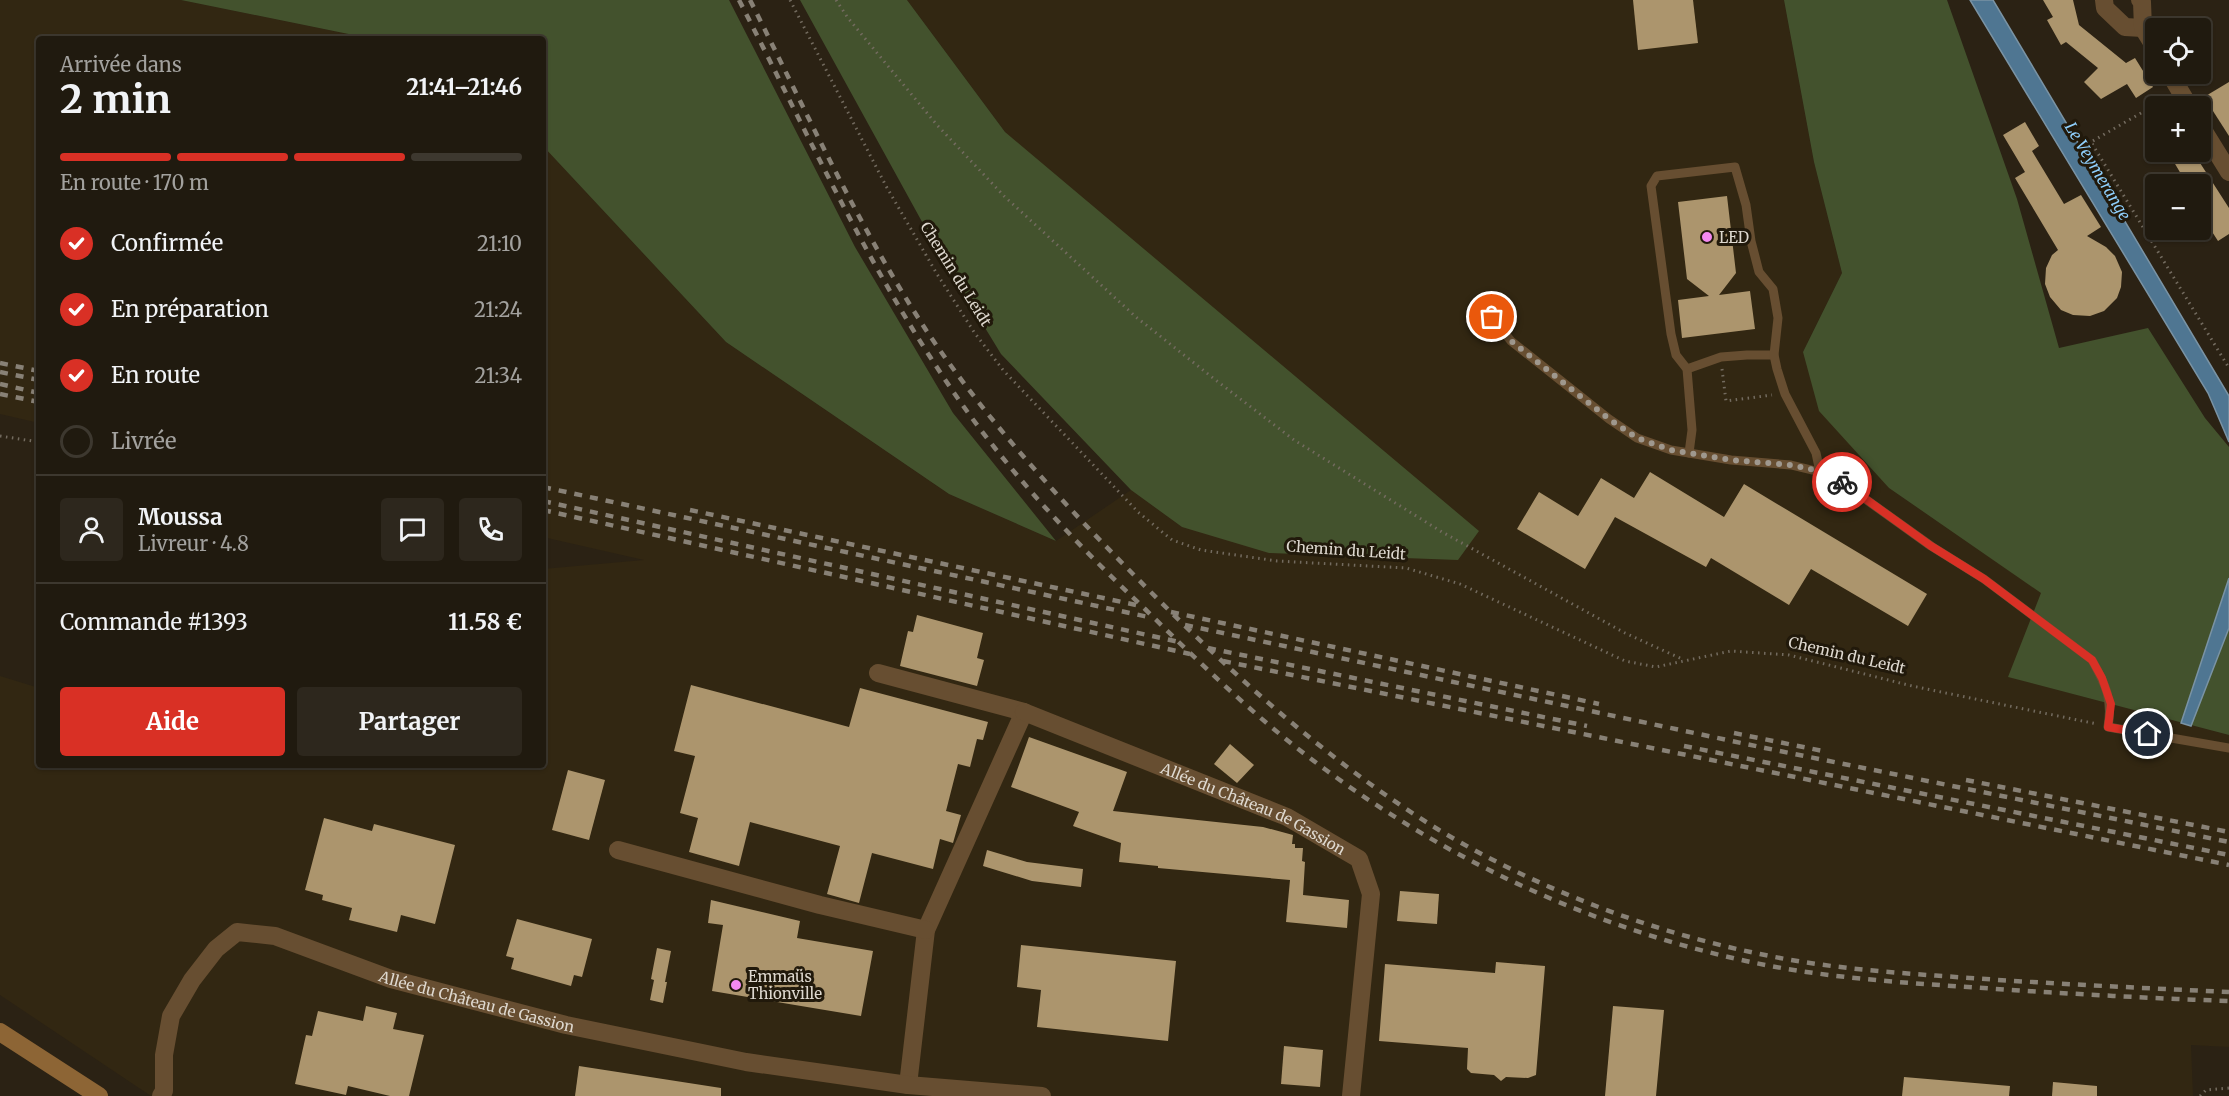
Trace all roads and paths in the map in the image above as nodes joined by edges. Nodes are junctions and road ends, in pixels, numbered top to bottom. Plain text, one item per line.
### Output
1 (790, 0) edge
2 (836, 0) edge
3 (2104, 0) edge
4 (2140, 0) edge
5 (2144, 28) joint
6 (2145, 117) edge
7 (2211, 143) edge
8 (2229, 172) edge
9 (1492, 317) dead end
10 (1774, 355) junction
11 (1721, 357) junction
12 (2229, 368) edge
13 (1688, 369) junction
14 (1785, 394) junction
15 (0, 436) edge
16 (36, 442) edge
17 (1689, 453) junction
18 (1820, 471) junction
19 (1684, 660) junction
20 (878, 673) dead end
21 (1024, 712) junction
22 (2108, 727) junction
23 (2229, 748) edge
24 (618, 850) dead end
25 (926, 930) junction
26 (0, 1032) edge
27 (908, 1085) junction
28 (2229, 1088) edge
29 (99, 1096) edge
30 (161, 1096) edge
31 (1042, 1096) edge
32 (1351, 1096) edge
33 (2200, 1096) edge

1 - 19 path, Chemin du Leidt
2 - 19 path
3 - 5 street
4 - 5 street
6 - 12 path
7 - 8 street
9 - 17 lane
10 - 11 lane
10 - 13 lane
10 - 14 lane
11 - 13 lane
11 - 14 path
13 - 17 lane
14 - 18 lane
15 - 16 path
17 - 18 lane
18 - 22 lane
19 - 22 path, Chemin du Leidt
20 - 21 street, Allée du Château de Gassion
21 - 25 street
21 - 32 street, Allée du Château de Gassion
22 - 23 lane
24 - 25 street
25 - 27 street
26 - 29 main road
27 - 30 street, Allée du Château de Gassion
27 - 31 street, Allée du Château de Gassion
28 - 33 path

